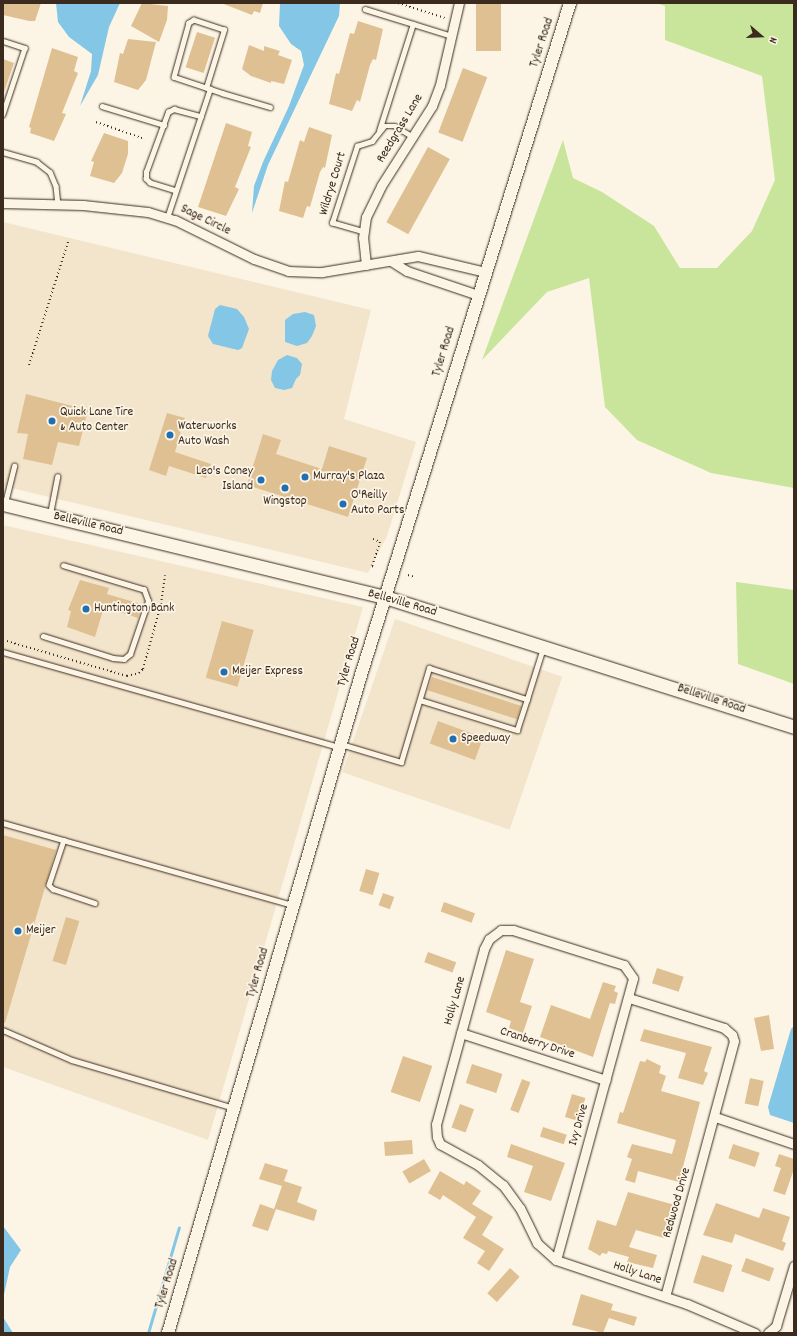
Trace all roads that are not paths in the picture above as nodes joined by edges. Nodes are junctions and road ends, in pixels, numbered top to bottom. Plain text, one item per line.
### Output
1 (458, 3) edge
2 (570, 3) edge
3 (365, 9) dead end
4 (413, 24) junction
5 (452, 36) junction
6 (3, 41) edge
7 (208, 88) junction
8 (102, 106) dead end
9 (270, 108) dead end
10 (3, 114) edge
11 (201, 116) junction
12 (164, 125) junction
13 (378, 133) junction
14 (414, 137) junction
15 (3, 152) edge
16 (176, 190) junction
17 (3, 203) edge
18 (58, 205) junction
19 (167, 218) junction
20 (364, 232) junction
21 (391, 261) junction
22 (366, 265) junction
23 (485, 272) junction
24 (478, 295) junction
25 (14, 466) dead end
26 (57, 477) dead end
27 (4, 504) edge
28 (49, 516) junction
29 (64, 566) dead end
30 (385, 598) junction
31 (43, 636) dead end
32 (543, 647) junction
33 (3, 652) edge
34 (527, 699) junction
35 (420, 700) junction
36 (794, 727) edge
37 (340, 746) junction
38 (3, 823) edge
39 (64, 840) junction
40 (95, 903) dead end
41 (293, 905) junction
42 (629, 998) junction
43 (3, 1030) edge
44 (461, 1033) junction
45 (606, 1080) junction
46 (234, 1108) junction
47 (715, 1117) junction
48 (794, 1144) edge
49 (556, 1260) junction
50 (794, 1266) edge
51 (665, 1296) junction
52 (168, 1333) edge
53 (755, 1333) edge
54 (768, 1333) edge

1 - 5 street, Reedgrass Lane
2 - 23 street, Tyler Road
3 - 4 lane
4 - 5 lane
4 - 13 lane
5 - 14 street, Reedgrass Lane
6 - 10 lane
7 - 7 lane
7 - 9 lane
7 - 11 lane
8 - 12 lane
11 - 12 lane
11 - 16 lane
12 - 16 lane
13 - 14 lane, Wildrye Court
13 - 20 lane, Wildrye Court
14 - 20 street, Reedgrass Lane
15 - 18 lane
16 - 19 lane
17 - 18 street, Sage Circle
18 - 19 street, Sage Circle
19 - 22 street, Sage Circle
20 - 22 street, Reedgrass Lane
21 - 22 street, Sage Circle
21 - 23 street, Sage Circle
21 - 24 street
23 - 24 street, Tyler Road
24 - 30 street, Tyler Road
25 - 27 lane
26 - 28 lane
27 - 28 main road, Belleville Road
28 - 30 main road, Belleville Road
29 - 31 lane
30 - 32 main road, Belleville Road
30 - 37 street, Tyler Road
32 - 34 lane
32 - 36 main road, Belleville Road
33 - 37 lane
34 - 35 lane
34 - 35 lane
35 - 37 lane
37 - 41 street, Tyler Road
38 - 39 lane
39 - 40 lane
39 - 41 lane
41 - 46 street, Tyler Road
42 - 44 street, Holly Lane
42 - 45 street, Ivy Drive
42 - 47 street
43 - 46 lane
44 - 45 street, Cranberry Drive
44 - 49 street, Holly Lane
45 - 49 street, Ivy Drive
46 - 52 street, Tyler Road
47 - 48 street
47 - 51 street, Redwood Drive
49 - 51 street, Holly Lane
50 - 54 street
51 - 53 street, Holly Lane

